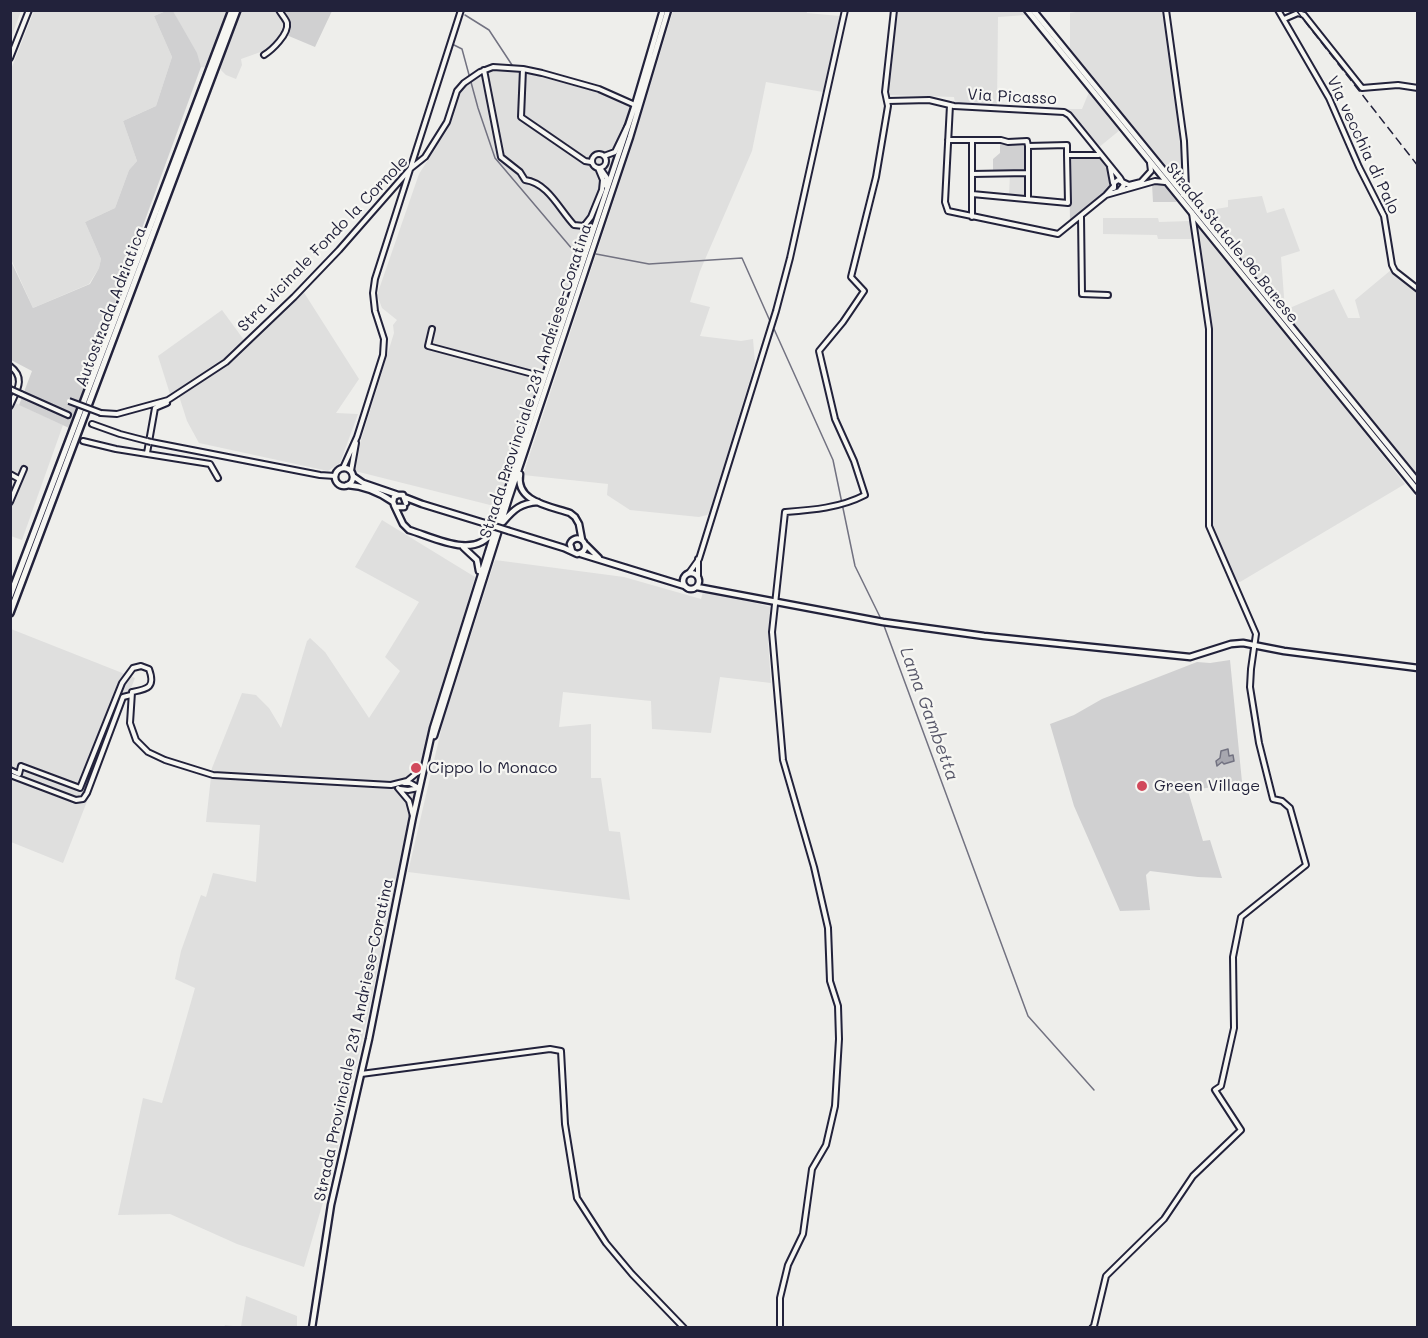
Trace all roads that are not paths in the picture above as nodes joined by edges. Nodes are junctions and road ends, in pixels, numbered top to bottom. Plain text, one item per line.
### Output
1 (29, 10) edge
2 (232, 10) edge
3 (237, 10) edge
4 (279, 10) edge
5 (461, 10) edge
6 (663, 10) edge
7 (668, 10) edge
8 (844, 10) edge
9 (894, 10) edge
10 (1027, 10) edge
11 (1033, 10) edge
12 (1166, 10) edge
13 (1278, 10) edge
14 (1284, 19) junction
15 (264, 55) dead end
16 (10, 58) edge
17 (523, 69) junction
18 (484, 70) junction
19 (1418, 88) edge
20 (888, 101) junction
21 (635, 105) junction
22 (950, 105) junction
23 (629, 124) junction
24 (948, 140) junction
25 (972, 140) junction
26 (1028, 146) junction
27 (1067, 154) junction
28 (1100, 155) junction
29 (604, 156) junction
30 (1148, 159) junction
31 (591, 162) junction
32 (1110, 166) junction
33 (599, 168) junction
34 (410, 169) junction
35 (1028, 173) junction
36 (972, 174) junction
37 (1123, 182) junction
38 (1169, 184) junction
39 (1114, 185) junction
40 (1120, 190) junction
41 (972, 194) junction
42 (1106, 195) junction
43 (1183, 195) junction
44 (1028, 199) junction
45 (604, 200) junction
46 (1192, 213) junction
47 (1081, 216) junction
48 (972, 217) junction
49 (1418, 289) edge
50 (1108, 295) dead end
51 (432, 329) dead end
52 (10, 366) edge
53 (544, 377) junction
54 (10, 389) edge
55 (168, 400) junction
56 (69, 401) dead end
57 (10, 405) edge
58 (68, 415) dead end
59 (92, 424) dead end
60 (357, 436) junction
61 (83, 441) dead end
62 (147, 453) junction
63 (523, 457) junction
64 (343, 468) junction
65 (24, 469) dead end
66 (10, 474) edge
67 (352, 474) junction
68 (335, 476) junction
69 (218, 478) dead end
70 (19, 479) junction
71 (1418, 483) edge
72 (347, 485) junction
73 (1418, 490) edge
74 (398, 495) junction
75 (405, 497) junction
76 (10, 502) edge
77 (539, 502) junction
78 (393, 504) junction
79 (422, 504) junction
80 (405, 505) junction
81 (402, 520) junction
82 (499, 522) junction
83 (579, 524) junction
84 (573, 540) junction
85 (584, 542) junction
86 (551, 544) junction
87 (460, 546) junction
88 (572, 551) junction
89 (581, 554) junction
90 (699, 559) junction
91 (601, 560) junction
92 (687, 574) junction
93 (699, 578) junction
94 (667, 581) junction
95 (477, 584) junction
96 (685, 586) junction
97 (697, 587) junction
98 (713, 589) junction
99 (10, 596) edge
100 (775, 602) junction
101 (10, 613) edge
102 (1255, 645) junction
103 (1418, 668) edge
104 (130, 695) junction
105 (426, 759) junction
106 (424, 768) junction
107 (10, 770) edge
108 (10, 775) edge
109 (404, 783) junction
110 (391, 785) junction
111 (419, 788) junction
112 (398, 789) junction
113 (412, 817) junction
114 (361, 1074) junction
115 (312, 1328) edge
116 (684, 1328) edge
117 (780, 1328) edge
118 (1092, 1328) edge

1 - 16 street
2 - 99 highway, Autostrada Adriatica
3 - 101 highway, Autostrada Adriatica
4 - 15 street
5 - 34 street
6 - 21 main road, Strada Provinciale 231 Andriese-Coratina
7 - 63 main road, Strada Provinciale 231 Andriese-Coratina
8 - 90 street
9 - 20 street
10 - 30 main road, Strada Statale 96 Barese
11 - 43 main road, Strada Statale 96 Barese
12 - 43 street
13 - 14 street, Via vecchia di Palo
14 - 19 street
14 - 49 street, Via vecchia di Palo
17 - 18 street, Stra vicinale Fondo la Cornole
17 - 21 street, Stra vicinale Fondo la Cornole
17 - 31 street
18 - 33 street
18 - 34 street, Stra vicinale Fondo la Cornole
20 - 22 street, Via Picasso
20 - 100 street
21 - 23 main road, Strada Provinciale 231 Andriese-Coratina
22 - 24 street
22 - 28 street, Via Picasso
23 - 29 street
23 - 45 main road, Strada Provinciale 231 Andriese-Coratina
24 - 25 street
24 - 48 street
25 - 26 street
25 - 36 street
26 - 27 street
26 - 35 street
27 - 28 street
27 - 44 street
28 - 32 street, Via Picasso
29 - 31 street
29 - 33 street
30 - 37 street
30 - 38 main road, Strada Statale 96 Barese
31 - 33 street
32 - 37 street, Via Picasso
32 - 39 street
33 - 45 street
34 - 55 street, Stra vicinale Fondo la Cornole
34 - 60 street
35 - 36 street
35 - 44 street
36 - 41 street
37 - 39 street
37 - 40 street
38 - 40 street
38 - 46 main road, Strada Statale 96 Barese
39 - 40 street
39 - 42 street
40 - 42 street
41 - 44 street
41 - 48 street
42 - 47 street
43 - 71 main road, Strada Statale 96 Barese
45 - 53 main road, Strada Provinciale 231 Andriese-Coratina
46 - 73 main road, Strada Statale 96 Barese
46 - 102 street
47 - 48 street
47 - 50 street
51 - 53 street
52 - 57 street
53 - 82 main road, Strada Provinciale 231 Andriese-Coratina
54 - 58 street, bridge
55 - 56 street, Stra vicinale Fondo la Cornole, bridge
55 - 62 street
59 - 68 street
60 - 64 street
60 - 67 street
61 - 62 street
62 - 69 street
63 - 77 main road
63 - 82 main road, Strada Provinciale 231 Andriese-Coratina
64 - 67 main road
64 - 68 main road
65 - 70 street
66 - 70 street
67 - 72 main road
67 - 74 main road
68 - 72 main road
70 - 76 street
72 - 78 main road
74 - 75 main road
74 - 78 main road
75 - 79 main road
75 - 80 main road
77 - 82 main road
77 - 83 main road
78 - 80 main road
78 - 81 main road
79 - 80 main road
79 - 86 main road, bridge
80 - 81 main road
81 - 87 main road
82 - 87 main road
82 - 95 main road, Strada Provinciale 231 Andriese-Coratina
82 - 105 main road, Strada Provinciale 231 Andriese-Coratina
83 - 84 main road
83 - 85 main road
84 - 85 main road
84 - 86 main road
84 - 88 main road
85 - 89 main road
85 - 91 main road
86 - 88 main road
87 - 95 main road
88 - 89 main road
89 - 91 main road
90 - 92 street
90 - 93 street
91 - 94 main road
92 - 93 main road
92 - 94 main road
92 - 96 main road
93 - 97 main road
93 - 98 main road
94 - 96 main road
95 - 105 main road, Strada Provinciale 231 Andriese-Coratina
96 - 97 main road
97 - 98 main road
98 - 100 main road
100 - 102 main road
100 - 117 street
102 - 103 main road
102 - 118 street
104 - 107 street
104 - 108 street
104 - 110 street
105 - 106 main road, Strada Provinciale 231 Andriese-Coratina
106 - 109 street
106 - 111 main road, Strada Provinciale 231 Andriese-Coratina
109 - 110 street
109 - 111 street
110 - 112 street
111 - 112 street
111 - 113 main road, Strada Provinciale 231 Andriese-Coratina
112 - 113 street
113 - 114 main road, Strada Provinciale 231 Andriese-Coratina
114 - 115 main road, Strada Provinciale 231 Andriese-Coratina
114 - 116 street

